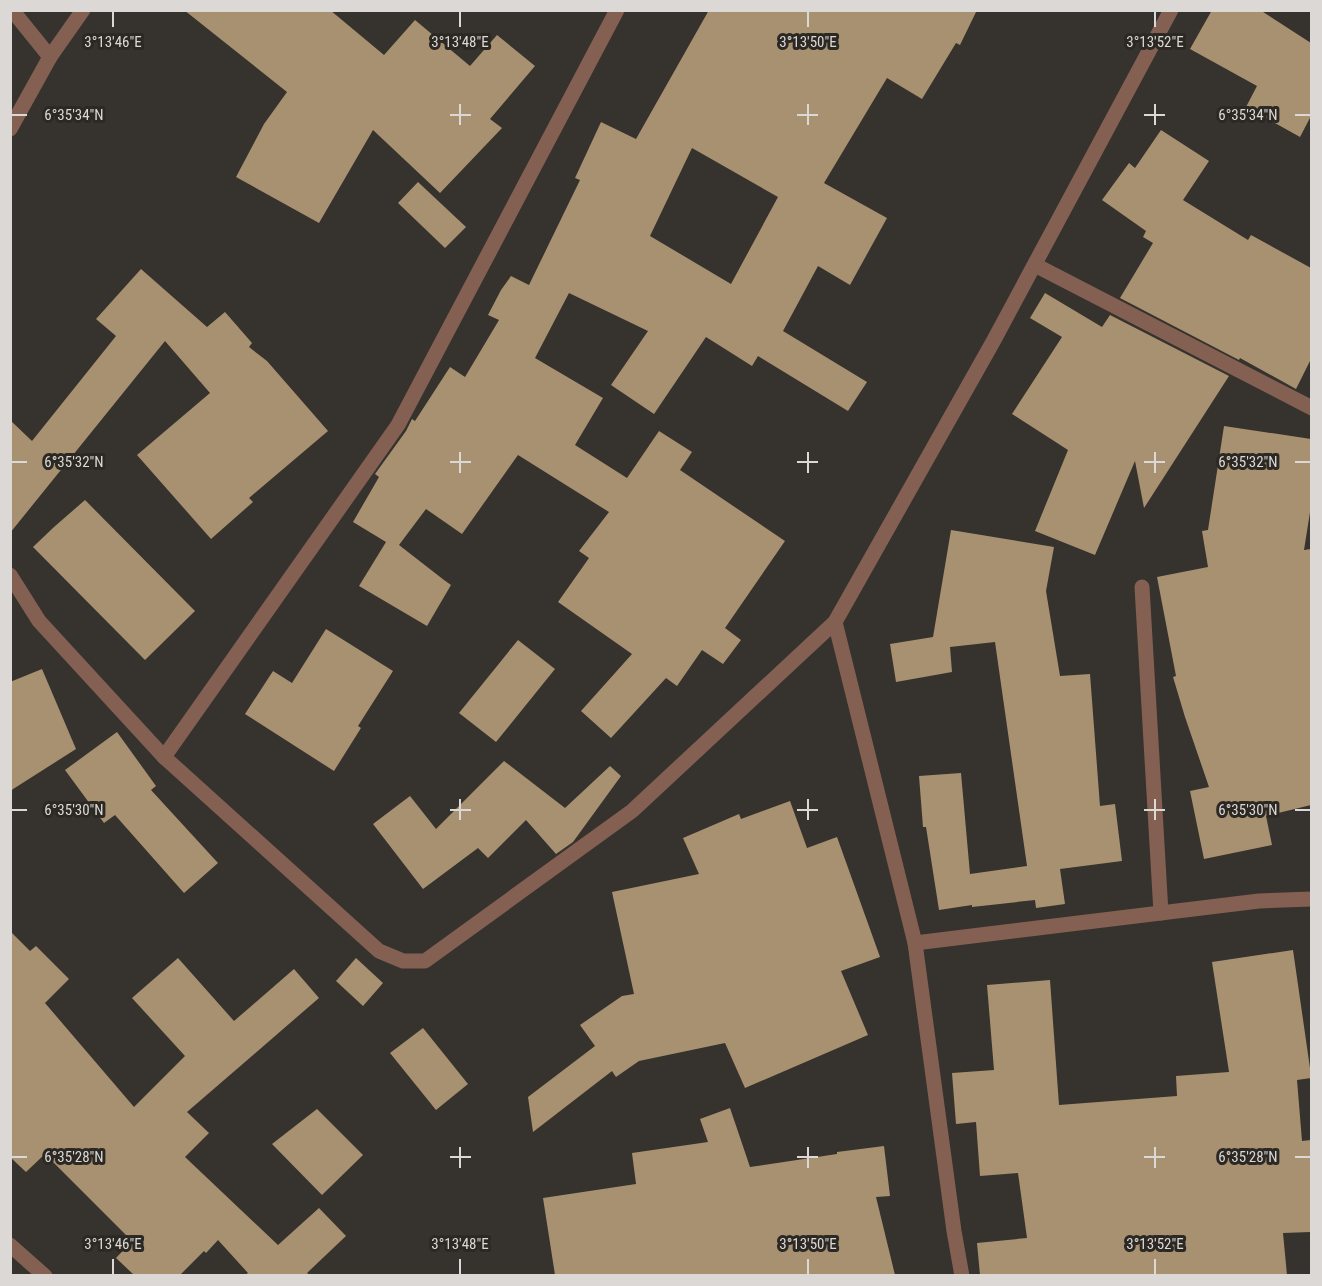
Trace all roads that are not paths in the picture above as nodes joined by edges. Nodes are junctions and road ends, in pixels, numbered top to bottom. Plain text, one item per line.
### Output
1 (12, 10) edge
2 (83, 10) edge
3 (617, 10) edge
4 (1171, 10) edge
5 (50, 57) junction
6 (10, 129) edge
7 (1035, 265) junction
8 (1311, 408) edge
9 (10, 575) edge
10 (1142, 587) dead end
11 (835, 622) junction
12 (164, 758) junction
13 (1311, 899) edge
14 (1161, 913) junction
15 (915, 943) junction
16 (10, 1245) edge
17 (45, 1275) edge
18 (962, 1275) edge

1 - 5 street
2 - 5 street
3 - 12 street
4 - 7 street
5 - 6 street
7 - 8 street
7 - 11 street
9 - 12 street
10 - 14 street
11 - 12 street
11 - 15 street
13 - 14 street
14 - 15 street
15 - 18 street
16 - 17 street

